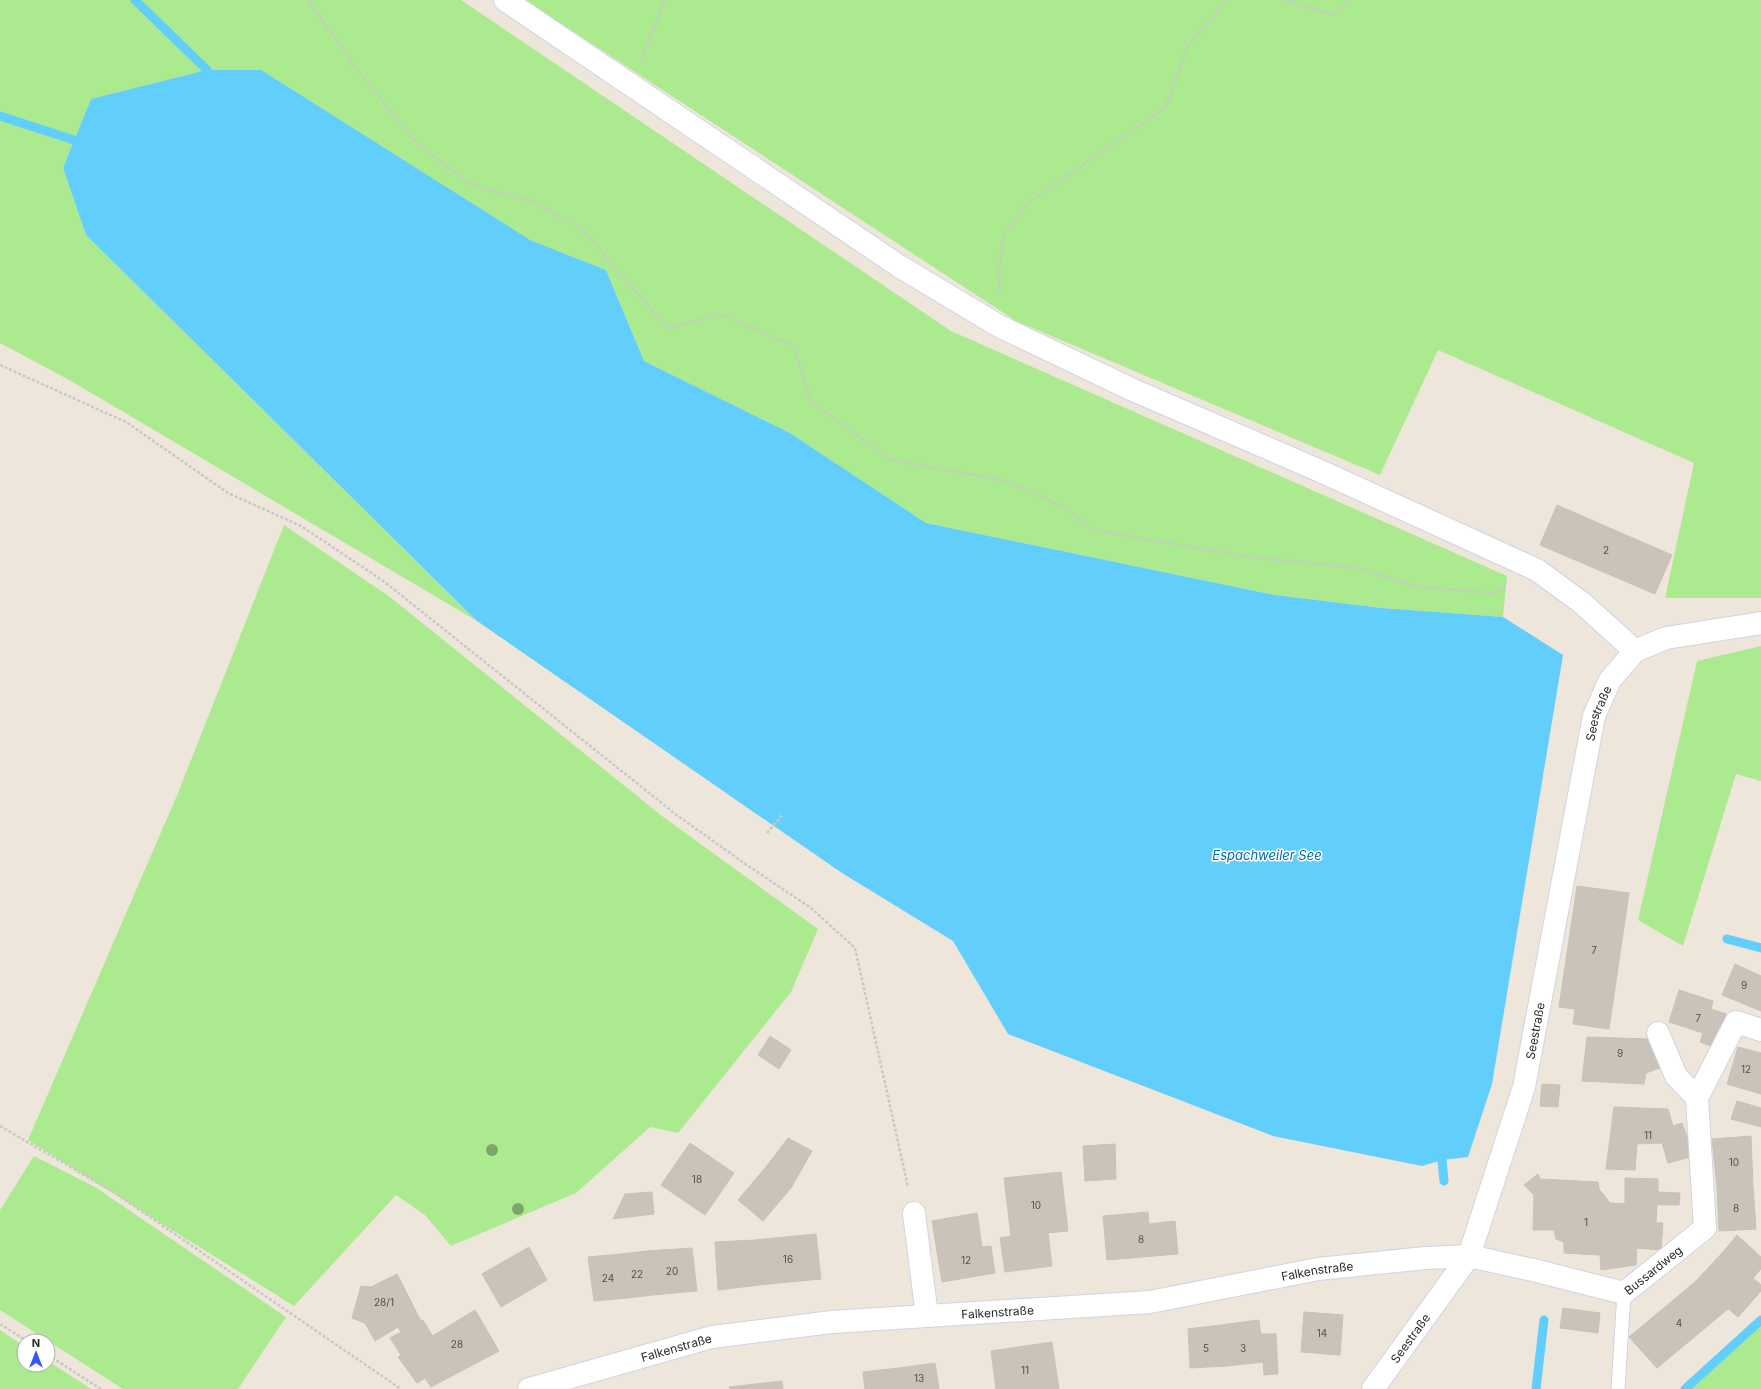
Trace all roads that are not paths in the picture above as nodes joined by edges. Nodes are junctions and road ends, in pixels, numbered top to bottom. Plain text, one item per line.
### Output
1 (505, 0) edge
2 (1761, 623) edge
3 (1635, 651) junction
4 (1761, 1030) edge
5 (1658, 1033) dead end
6 (1697, 1098) junction
7 (914, 1213) road end
8 (1469, 1256) junction
9 (1624, 1292) junction
10 (927, 1316) junction
11 (529, 1389) edge
12 (1373, 1389) edge
13 (1618, 1389) edge

1 - 3 street
2 - 3 street
3 - 8 street, Seestraße
4 - 6 street
5 - 6 street
6 - 9 street, Bussardweg
7 - 10 street
8 - 9 street, Bussardweg
8 - 10 street, Falkenstraße
8 - 12 street, Seestraße
9 - 13 lane
10 - 11 street, Falkenstraße

